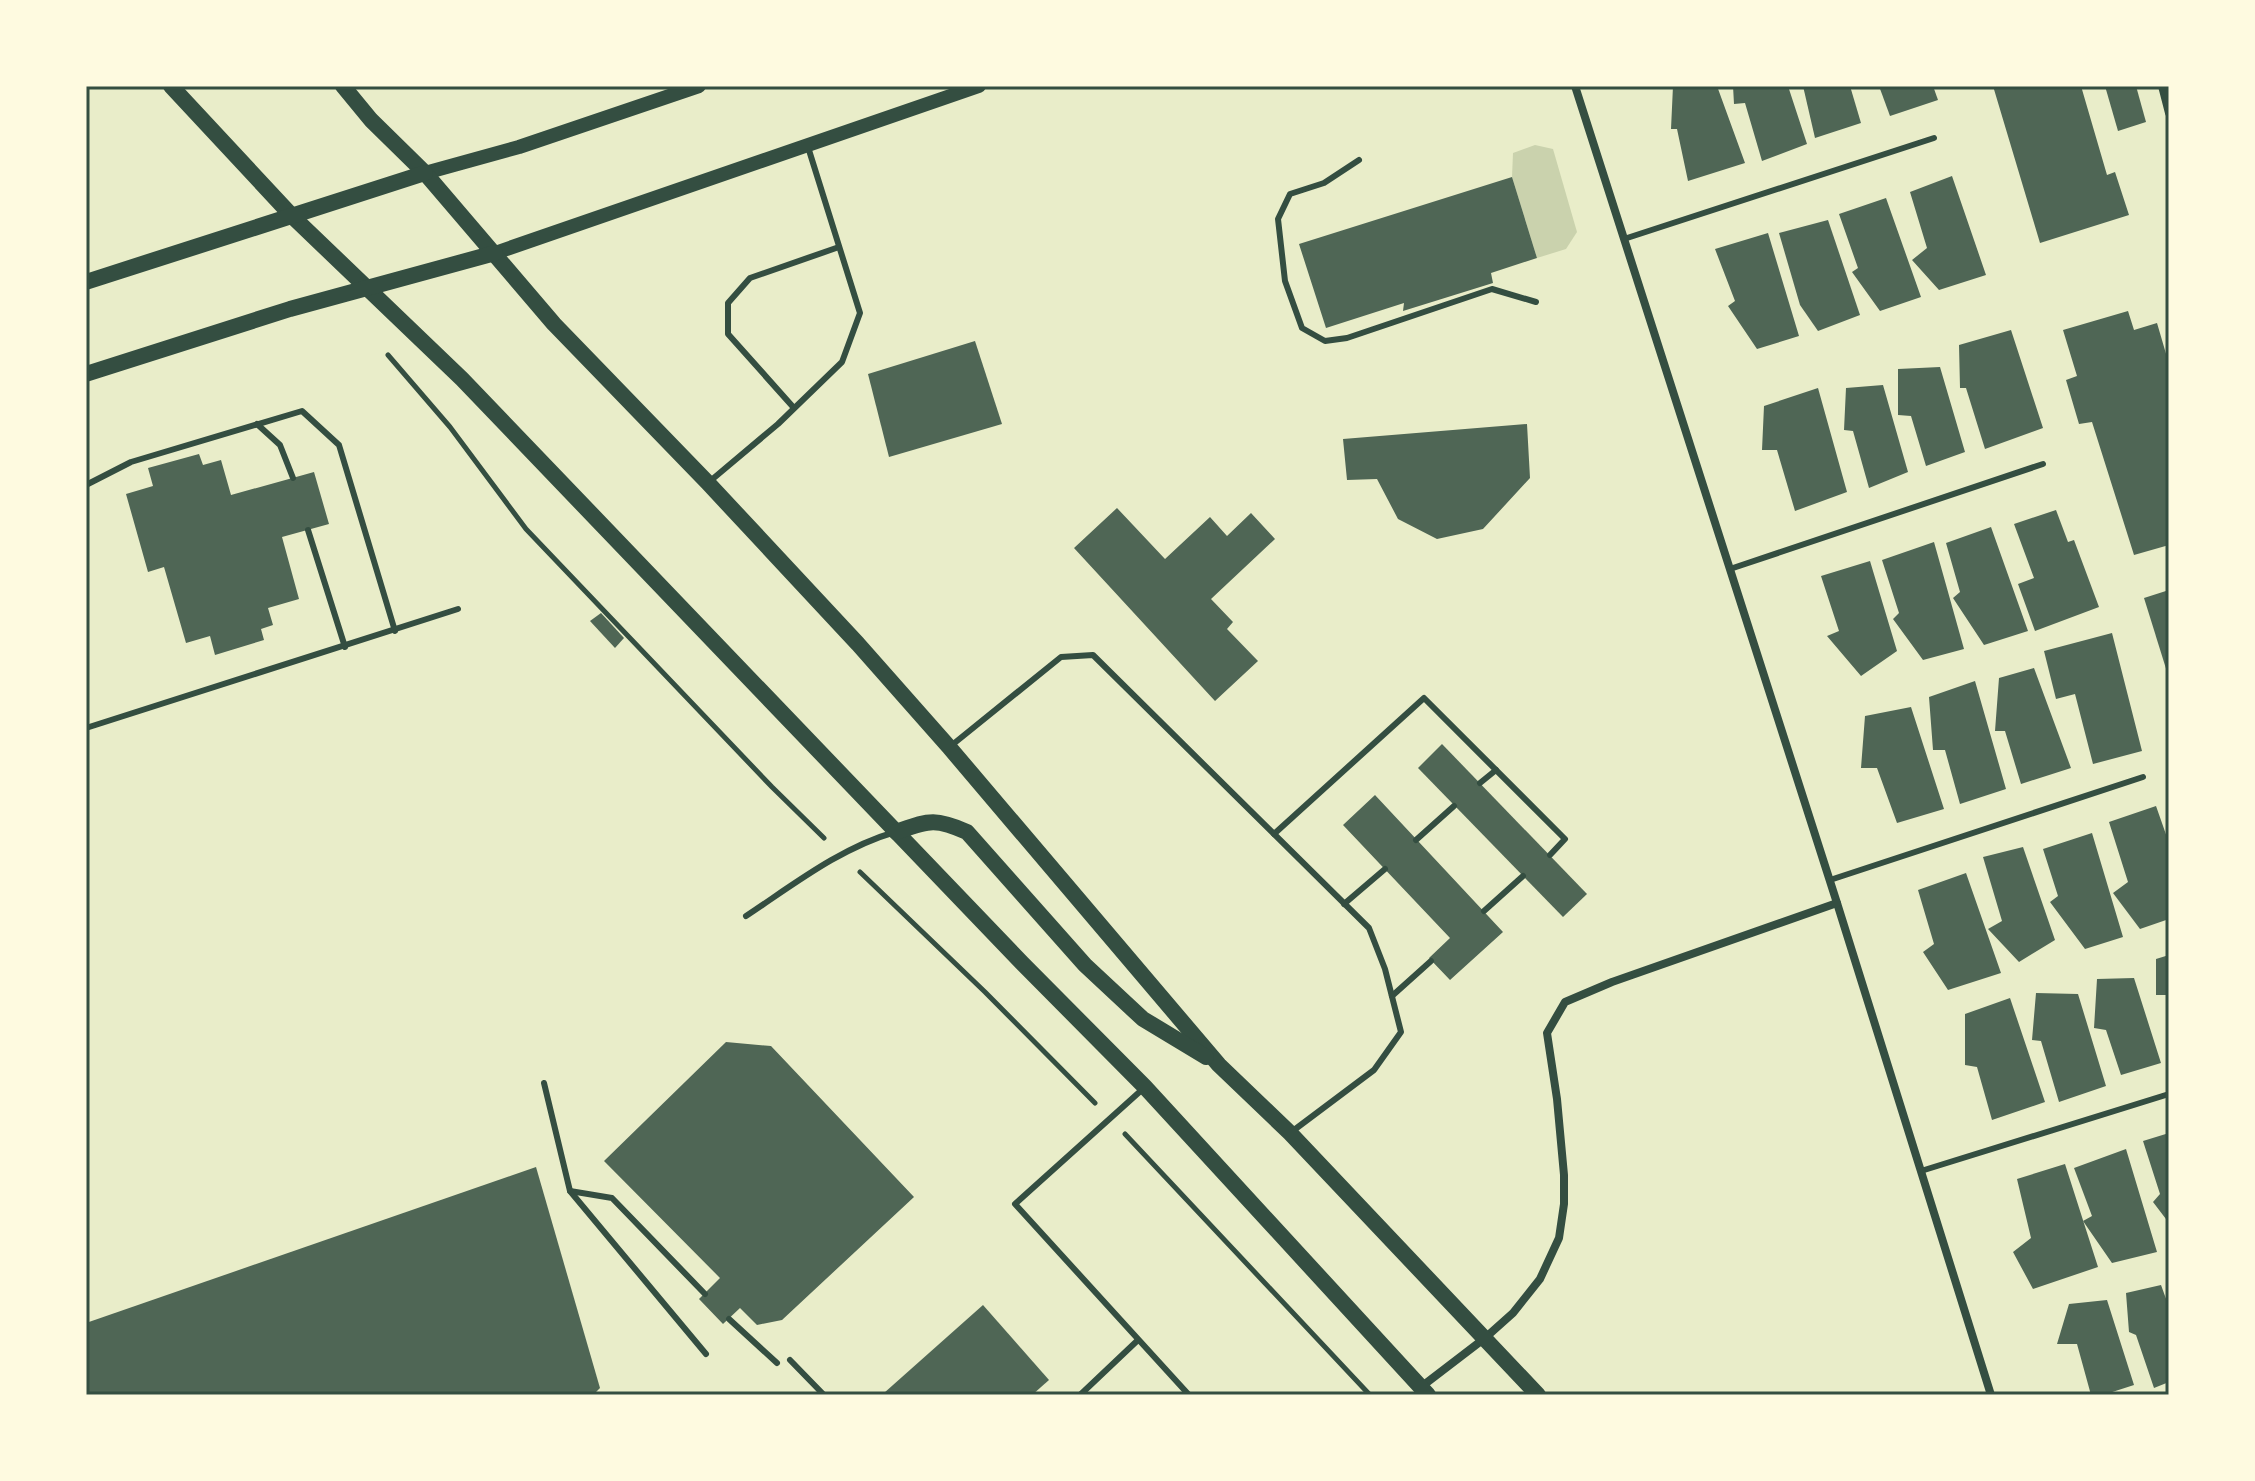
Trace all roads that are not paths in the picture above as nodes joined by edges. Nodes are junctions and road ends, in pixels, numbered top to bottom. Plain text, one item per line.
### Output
1 (171, 86) edge
2 (343, 86) edge
3 (699, 86) edge
4 (979, 86) edge
5 (1575, 86) edge
6 (2162, 86) edge
7 (2169, 113) edge
8 (1934, 138) dead end
9 (807, 144) junction
10 (1359, 160) dead end
11 (425, 173) junction
12 (292, 216) junction
13 (1624, 239) junction
14 (839, 247) junction
15 (495, 253) junction
16 (86, 282) edge
17 (367, 289) junction
18 (1536, 302) dead end
19 (86, 374) edge
20 (794, 408) junction
21 (257, 424) junction
22 (2043, 464) dead end
23 (293, 478) dead end
24 (708, 483) junction
25 (86, 485) edge
26 (308, 530) dead end
27 (1730, 569) junction
28 (458, 609) dead end
29 (395, 631) junction
30 (345, 647) junction
31 (86, 728) edge
32 (949, 747) junction
33 (1496, 770) junction
34 (2143, 777) dead end
35 (1480, 783) dead end
36 (1454, 806) dead end
37 (896, 832) junction
38 (1274, 834) junction
39 (1416, 840) dead end
40 (1550, 855) dead end
41 (1385, 869) dead end
42 (1523, 876) dead end
43 (1830, 880) junction
44 (1837, 903) junction
45 (1344, 904) junction
46 (1484, 911) dead end
47 (746, 916) dead end
48 (1431, 961) dead end
49 (1392, 996) junction
50 (1219, 1065) junction
51 (544, 1083) dead end
52 (1145, 1087) junction
53 (2169, 1094) edge
54 (1290, 1133) junction
55 (1921, 1171) junction
56 (570, 1191) junction
57 (705, 1294) dead end
58 (729, 1319) dead end
59 (1485, 1338) junction
60 (1138, 1340) junction
61 (706, 1354) dead end
62 (790, 1360) dead end
63 (777, 1363) dead end
64 (1420, 1392) edge
65 (824, 1395) edge
66 (1080, 1395) edge
67 (1189, 1395) edge
68 (1538, 1395) edge
69 (1991, 1395) edge

1 - 12 main road
2 - 11 main road
3 - 11 street
4 - 9 street
5 - 13 street
6 - 7 street
8 - 13 lane
9 - 14 lane
9 - 15 street
10 - 18 lane
11 - 12 main road
11 - 15 main road
12 - 16 main road
12 - 17 main road
13 - 27 street
14 - 20 lane
14 - 20 lane
15 - 17 main road
15 - 24 main road
17 - 19 main road
17 - 37 main road
20 - 24 lane
21 - 23 lane
21 - 25 lane
21 - 29 lane
22 - 27 lane
24 - 32 main road
26 - 30 lane
27 - 43 street
28 - 29 lane
29 - 30 lane
30 - 31 lane
32 - 38 lane
32 - 50 main road
33 - 35 lane
33 - 38 lane
33 - 40 lane
34 - 43 lane
36 - 39 lane
37 - 47 lane
37 - 50 main road
37 - 52 main road
38 - 45 lane
41 - 45 lane
42 - 46 lane
43 - 44 street
44 - 55 street
44 - 59 street
45 - 49 lane
48 - 49 lane
49 - 54 lane
50 - 54 main road
51 - 56 lane
52 - 60 lane
52 - 64 main road
53 - 55 lane
54 - 59 main road
55 - 69 street
56 - 57 lane
56 - 61 lane
58 - 63 lane
59 - 64 street
59 - 68 main road
60 - 66 lane
60 - 67 lane
62 - 65 lane

